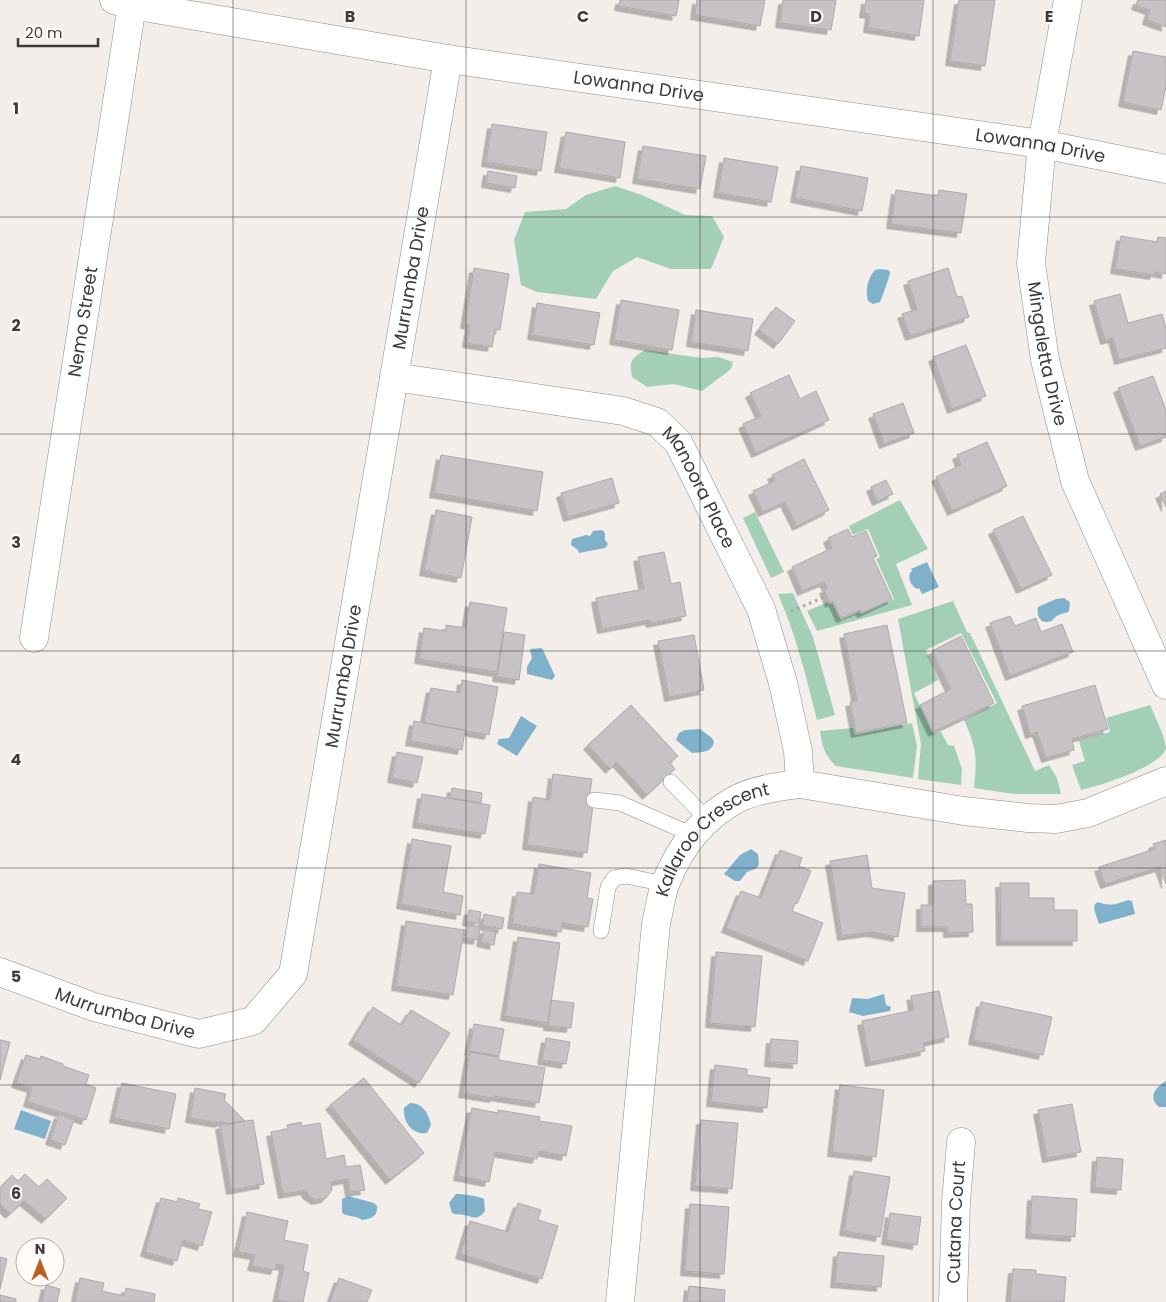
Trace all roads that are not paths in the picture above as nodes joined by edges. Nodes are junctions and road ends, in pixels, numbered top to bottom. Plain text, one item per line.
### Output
1 (1067, 1) edge
2 (123, 3) edge
3 (448, 59) junction
4 (1042, 144) junction
5 (1166, 169) edge
6 (394, 377) junction
7 (34, 638) dead end
8 (1166, 685) edge
9 (1166, 781) edge
10 (670, 782) dead end
11 (800, 784) junction
12 (594, 800) dead end
13 (700, 827) junction
14 (665, 884) junction
15 (602, 931) dead end
16 (0, 972) edge
17 (960, 1142) dead end
18 (620, 1302) edge
19 (953, 1302) edge

1 - 4 street, Mingaletta Drive
2 - 3 street, Lowanna Drive
2 - 7 street, Nemo Street
3 - 4 street, Lowanna Drive
3 - 6 street, Murrumba Drive
4 - 5 street, Lowanna Drive
4 - 8 street, Mingaletta Drive
6 - 11 street, Manoora Place
6 - 16 street, Murrumba Drive
9 - 11 street, Kallaroo Crescent
10 - 13 lane
11 - 13 street, Kallaroo Crescent
12 - 13 lane
13 - 14 street, Kallaroo Crescent
14 - 15 lane
14 - 18 street, Kallaroo Crescent
17 - 19 street, Cutana Court

